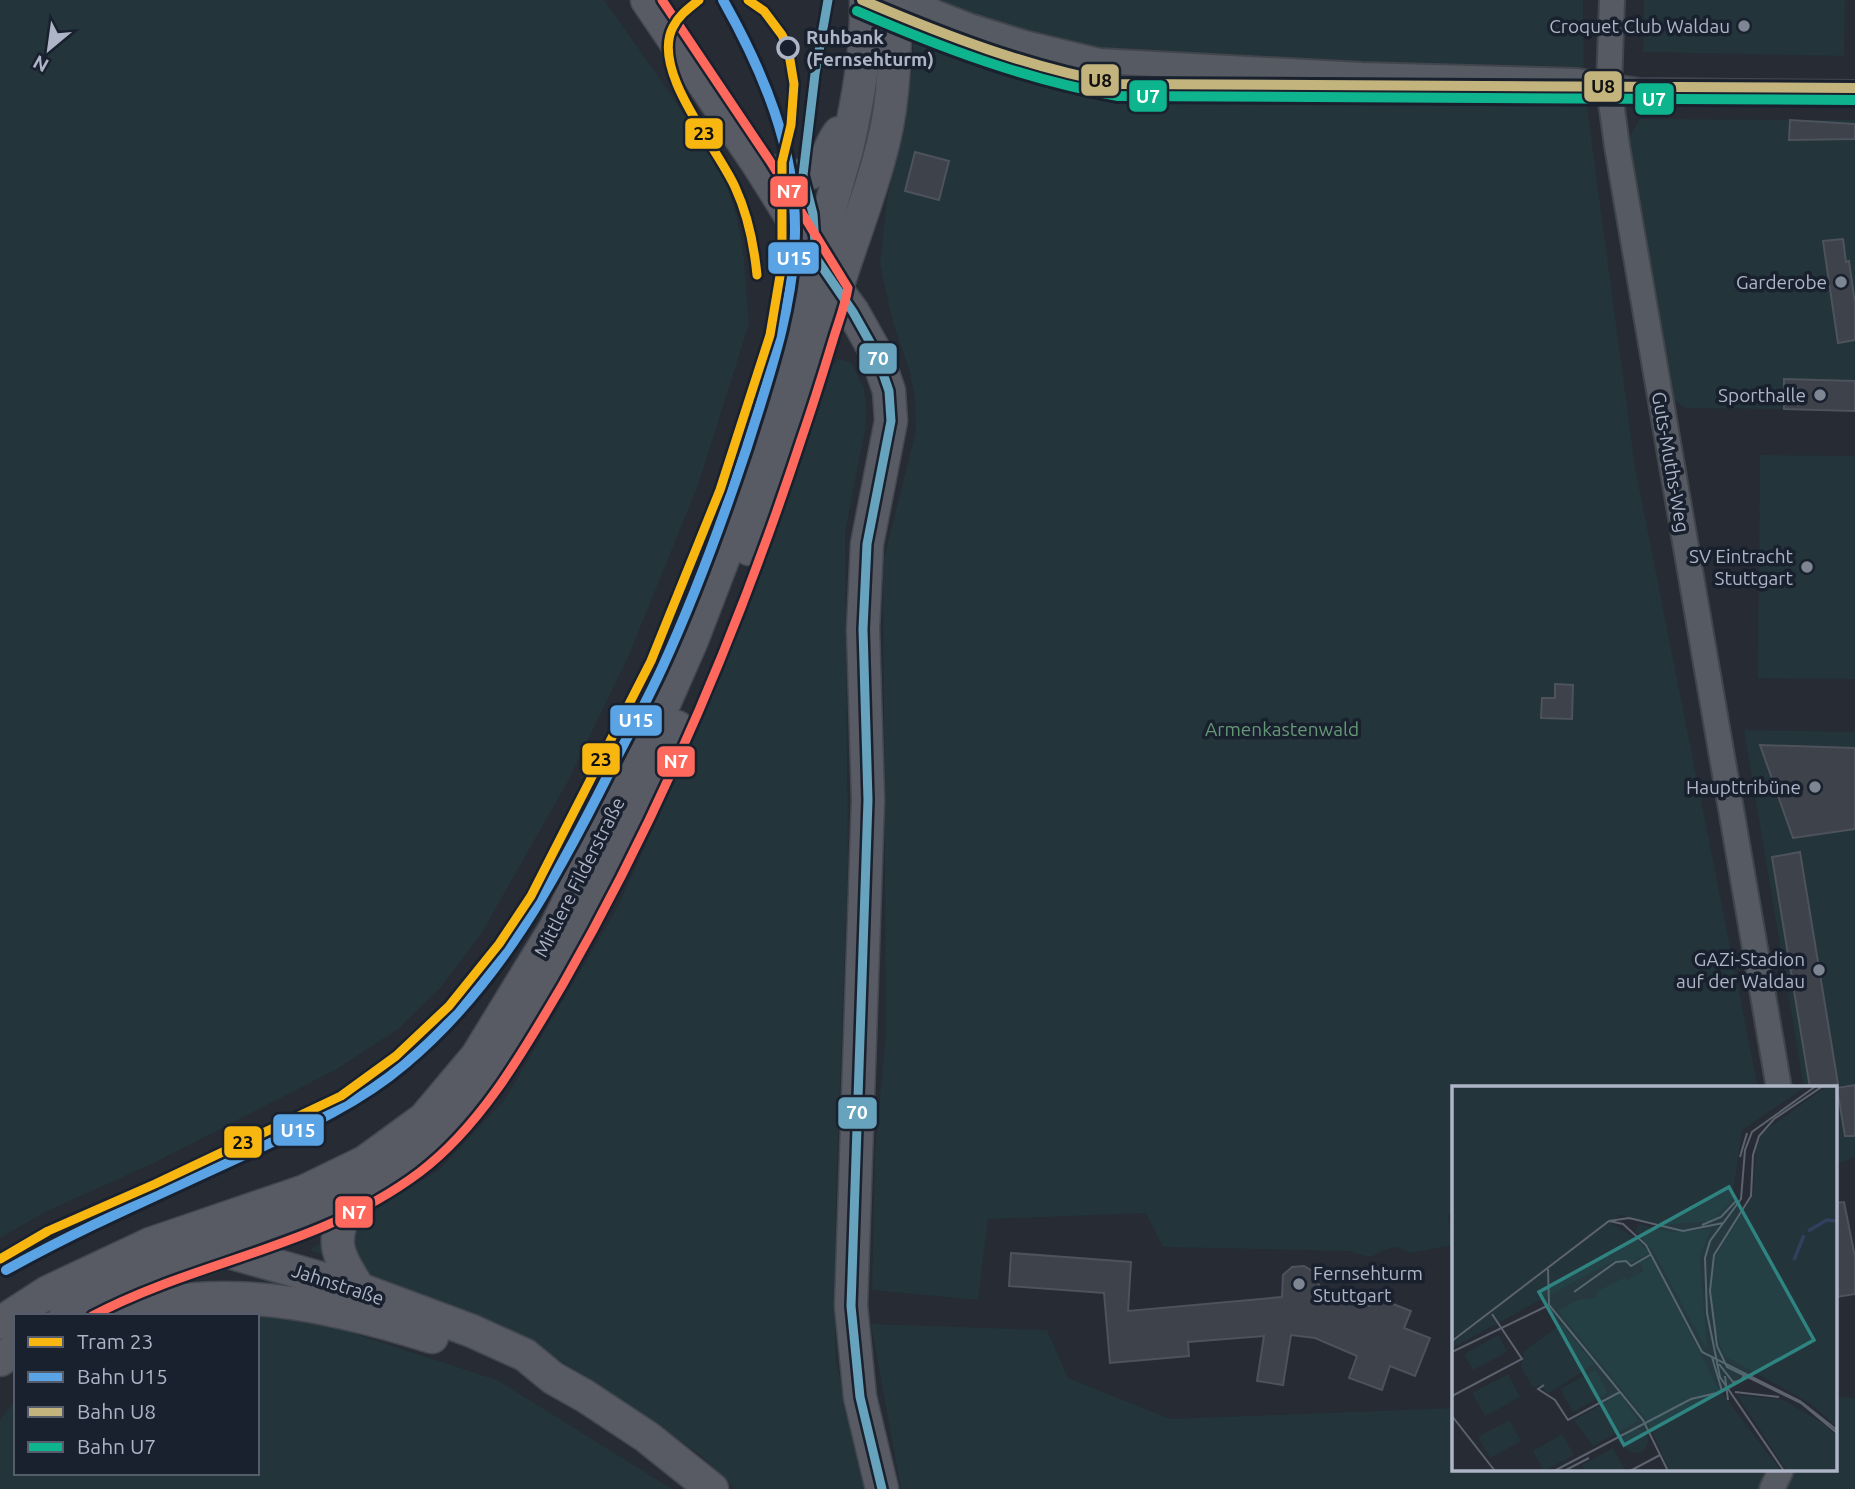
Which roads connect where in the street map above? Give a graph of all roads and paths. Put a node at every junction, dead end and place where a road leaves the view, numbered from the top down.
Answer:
1 (648, 0) edge
2 (866, 0) edge
3 (895, 0) edge
4 (914, 0) edge
5 (1612, 0) edge
6 (1609, 86) junction
7 (1855, 93) edge
8 (855, 113) junction
9 (760, 167) junction
10 (816, 258) junction
11 (836, 289) junction
12 (1779, 1086) edge
13 (349, 1202) junction
14 (150, 1244) junction
15 (226, 1251) junction
16 (359, 1289) junction
17 (69, 1314) edge
18 (116, 1314) edge
19 (0, 1323) edge
20 (553, 1378) junction
21 (1780, 1472) edge
22 (712, 1489) edge
23 (882, 1489) edge
24 (1772, 1489) edge

1 - 9 main road
2 - 8 main road, Mittlere Filderstraße
3 - 11 main road, Mittlere Filderstraße
4 - 6 street
5 - 6 street, Guts-Muths-Weg
6 - 7 street
6 - 12 street, Guts-Muths-Weg
8 - 9 main road
8 - 10 main road, Mittlere Filderstraße
9 - 10 main road
10 - 11 main road
10 - 14 main road, Mittlere Filderstraße
11 - 13 main road, Mittlere Filderstraße
11 - 23 main road
13 - 15 main road, Mittlere Filderstraße
13 - 16 main road
14 - 15 main road, Jahnstraße
14 - 19 main road
15 - 16 main road, Jahnstraße
15 - 17 main road, Mittlere Filderstraße
16 - 20 main road, Jahnstraße
18 - 20 main road, Jahnstraße
20 - 22 main road, Jahnstraße
21 - 24 street

